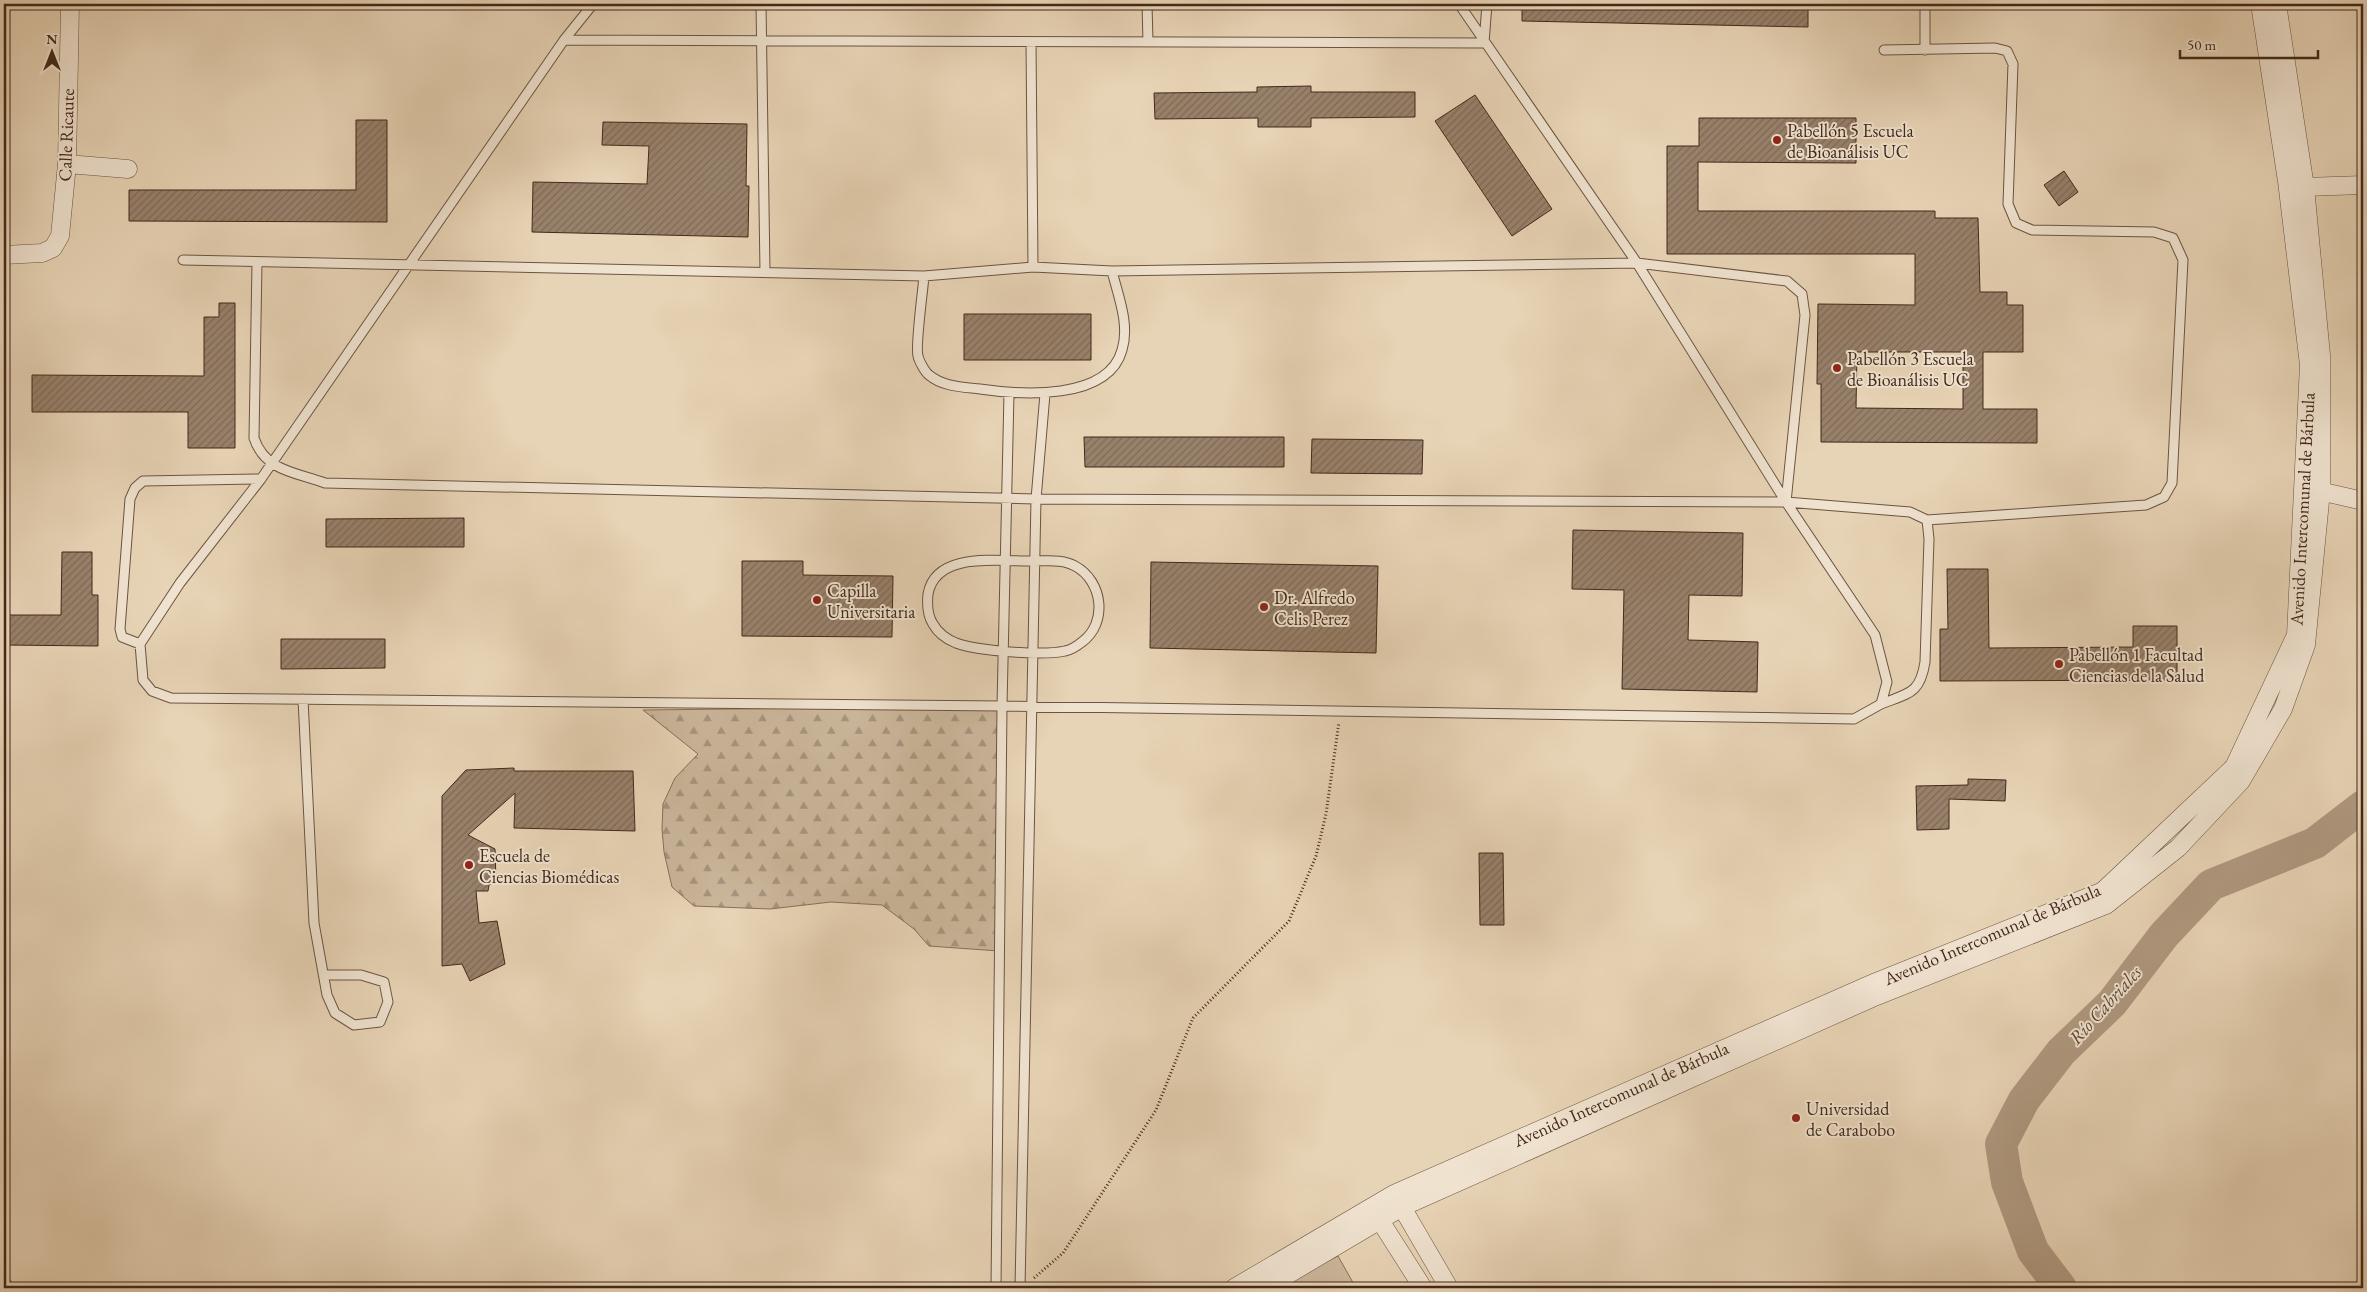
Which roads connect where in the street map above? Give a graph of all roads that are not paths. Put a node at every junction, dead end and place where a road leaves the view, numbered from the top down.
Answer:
1 (70, 4) edge
2 (593, 4) edge
3 (761, 4) edge
4 (1147, 4) edge
5 (1459, 4) edge
6 (1487, 4) edge
7 (1925, 4) edge
8 (2260, 4) edge
9 (2277, 4) edge
10 (564, 40) junction
11 (762, 40) junction
12 (1031, 42) junction
13 (1148, 42) junction
14 (1484, 43) junction
15 (1884, 50) dead end
16 (1924, 50) junction
17 (66, 164) junction
18 (128, 169) dead end
19 (2363, 185) edge
20 (2305, 186) junction
21 (4, 255) edge
22 (183, 260) dead end
23 (257, 263) junction
24 (1637, 263) junction
25 (408, 266) junction
26 (1033, 267) junction
27 (765, 272) junction
28 (1112, 272) junction
29 (924, 276) junction
30 (1009, 393) junction
31 (1045, 394) junction
32 (271, 464) junction
33 (261, 479) junction
34 (2303, 487) junction
35 (2321, 491) junction
36 (1007, 498) junction
37 (1036, 499) junction
38 (2363, 501) edge
39 (1786, 502) junction
40 (1927, 520) junction
41 (1034, 561) junction
42 (1005, 562) junction
43 (140, 644) junction
44 (1003, 651) junction
45 (1032, 652) junction
46 (303, 699) junction
47 (1882, 704) junction
48 (1002, 706) junction
49 (1030, 707) junction
50 (324, 974) junction
51 (1398, 1200) junction
52 (1375, 1213) junction
53 (996, 1288) edge
54 (1020, 1288) edge
55 (1234, 1288) edge
56 (1265, 1288) edge
57 (1423, 1288) edge
58 (1449, 1288) edge

1 - 17 street, Calle Ricaute
2 - 10 lane
3 - 11 lane
4 - 13 lane
5 - 14 lane
6 - 14 lane
7 - 16 lane
8 - 34 street, Avenido Intercomunal de Bárbula
9 - 20 street, Avenido Intercomunal de Bárbula
10 - 11 lane
10 - 25 lane
11 - 12 lane
11 - 27 lane
12 - 13 lane
12 - 26 lane
13 - 14 lane
14 - 24 lane
15 - 16 lane
16 - 40 lane
17 - 18 street
17 - 21 street, Calle Ricaute
19 - 20 street
20 - 35 street, Avenido Intercomunal de Bárbula
22 - 23 lane
23 - 25 lane
23 - 32 lane
24 - 28 lane
24 - 39 lane
24 - 39 lane
25 - 27 lane
25 - 32 lane
26 - 28 lane
26 - 29 lane
27 - 29 lane
28 - 31 lane
29 - 30 lane
30 - 31 lane
30 - 36 lane
31 - 37 lane
32 - 33 lane
32 - 36 lane
33 - 43 lane
33 - 43 lane
34 - 35 street
34 - 51 street, Avenido Intercomunal de Bárbula
35 - 38 street
35 - 51 street, Avenido Intercomunal de Bárbula
36 - 37 lane
36 - 42 lane
37 - 39 lane
37 - 41 lane
39 - 40 lane
39 - 47 lane
40 - 47 lane
41 - 42 lane
41 - 45 lane
41 - 45 lane
42 - 44 lane
42 - 44 lane
43 - 46 lane
44 - 45 lane
44 - 48 lane
45 - 49 lane
46 - 48 lane
46 - 50 lane
47 - 49 lane
48 - 49 lane
48 - 53 lane
49 - 54 lane
50 - 50 lane
51 - 52 street, Avenido Intercomunal de Bárbula
51 - 58 street
52 - 55 street, Avenido Intercomunal de Bárbula
52 - 56 street, Avenido Intercomunal de Bárbula
52 - 57 street

